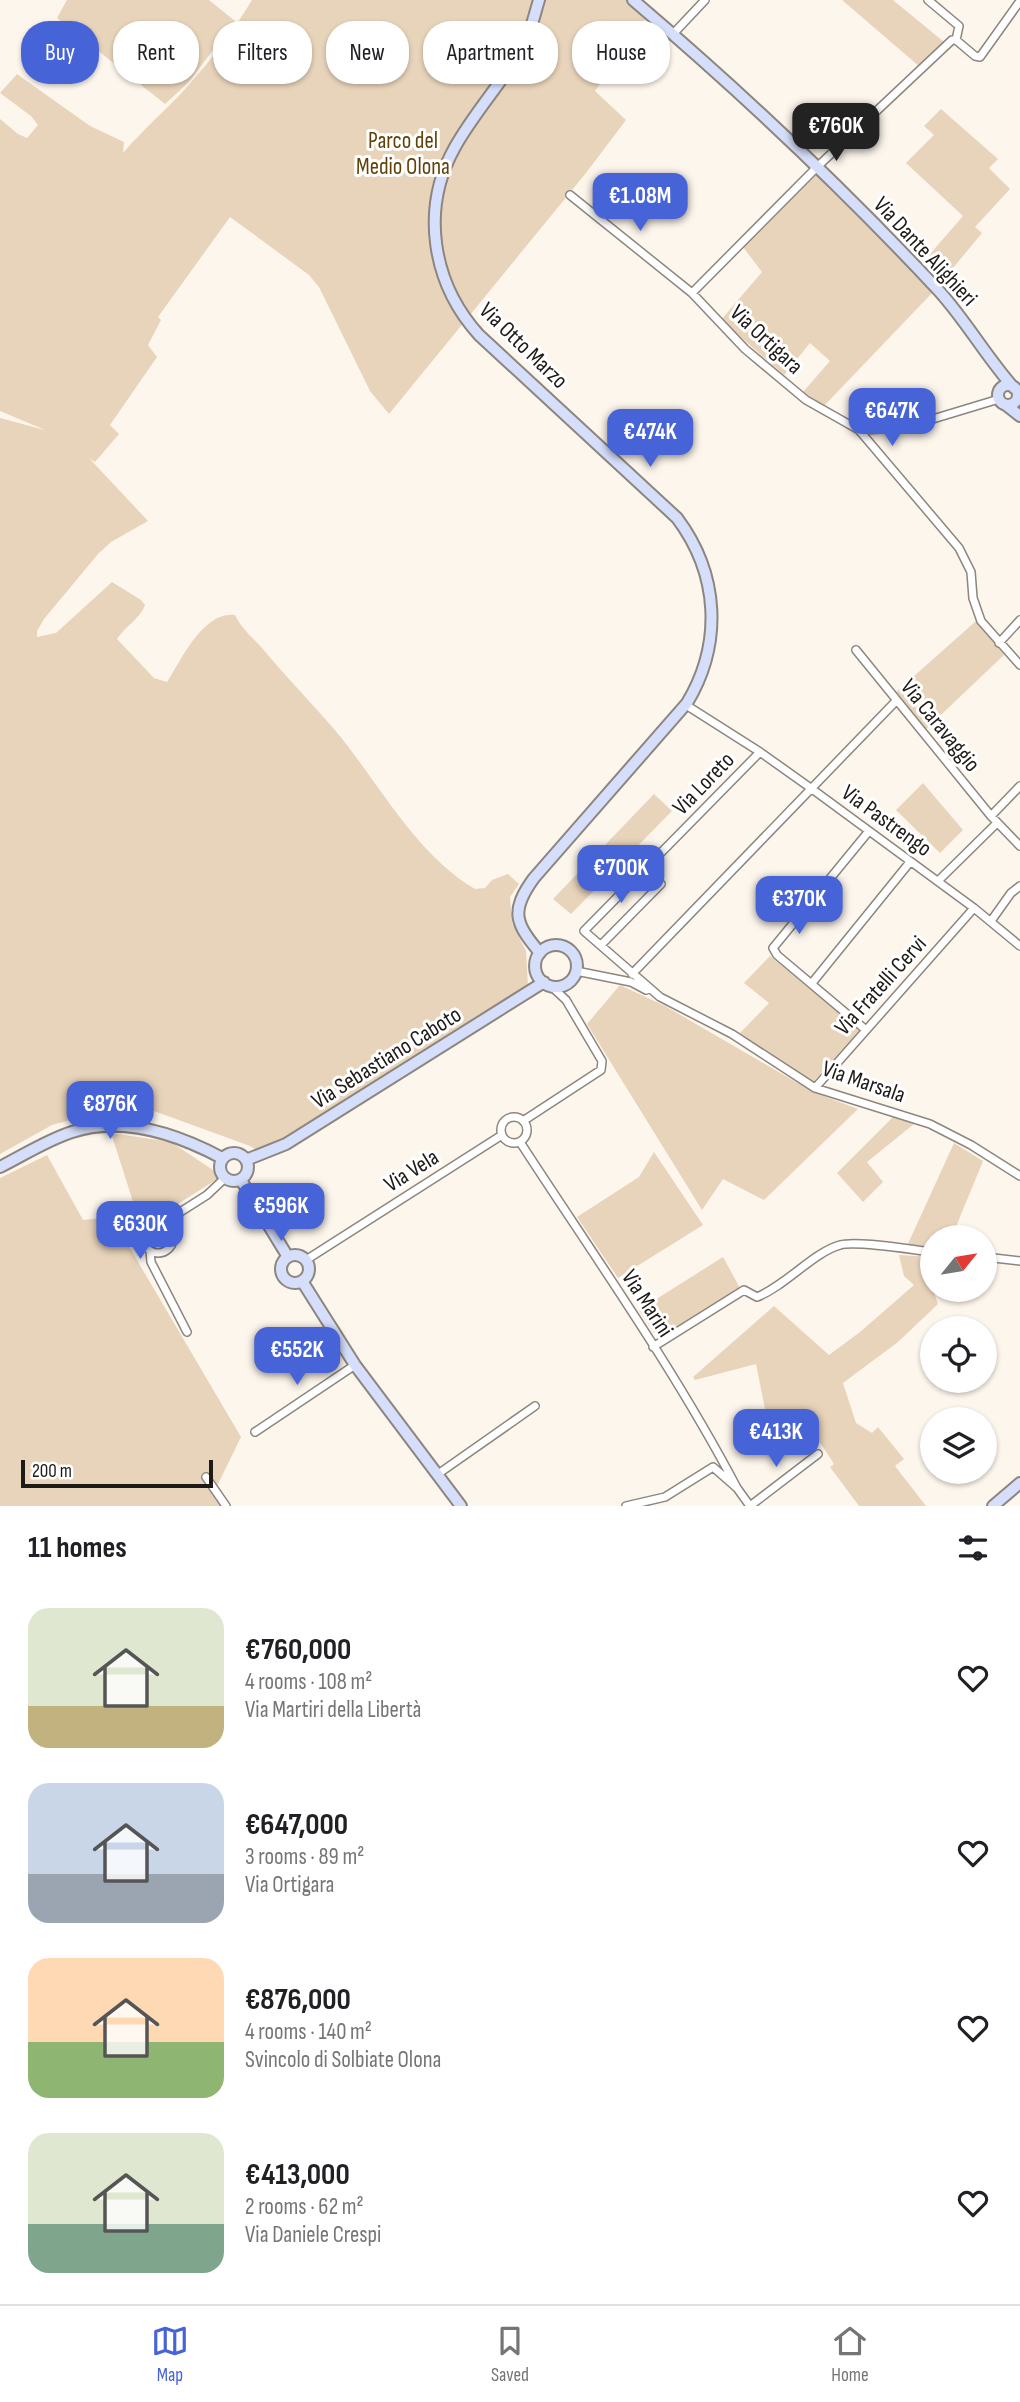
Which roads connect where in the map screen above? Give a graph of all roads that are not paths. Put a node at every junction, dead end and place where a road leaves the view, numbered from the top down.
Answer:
1 (539, 0) edge
2 (633, 0) edge
3 (705, 0) edge
4 (928, 0) edge
5 (1020, 1) edge
6 (673, 34) junction
7 (956, 40) junction
8 (817, 167) junction
9 (570, 195) dead end
10 (692, 293) junction
11 (994, 366) junction
12 (1017, 395) edge
13 (1002, 398) junction
14 (1020, 416) edge
15 (859, 430) junction
16 (1020, 620) edge
17 (999, 643) junction
18 (856, 650) dead end
19 (1020, 666) edge
20 (896, 701) junction
21 (686, 705) junction
22 (760, 752) junction
23 (1020, 786) edge
24 (812, 789) junction
25 (991, 816) junction
26 (997, 823) junction
27 (869, 831) junction
28 (1020, 846) edge
29 (910, 862) junction
30 (938, 881) junction
31 (661, 884) dead end
32 (1020, 886) edge
33 (974, 908) junction
34 (990, 921) junction
35 (584, 931) joint
36 (1019, 944) edge
37 (601, 945) junction
38 (540, 953) junction
39 (576, 971) junction
40 (632, 974) junction
41 (812, 983) junction
42 (548, 984) junction
43 (660, 997) junction
44 (866, 1030) junction
45 (815, 1088) junction
46 (523, 1121) junction
47 (502, 1135) junction
48 (520, 1142) junction
49 (222, 1158) junction
50 (246, 1160) junction
51 (0, 1167) edge
52 (1020, 1176) edge
53 (225, 1178) junction
54 (241, 1180) junction
55 (163, 1223) junction
56 (150, 1251) junction
57 (920, 1251) edge
58 (288, 1257) junction
59 (998, 1258) edge
60 (306, 1259) junction
61 (1020, 1261) edge
62 (302, 1281) junction
63 (187, 1332) dead end
64 (653, 1347) junction
65 (355, 1365) junction
66 (535, 1406) dead end
67 (255, 1432) dead end
68 (818, 1454) dead end
69 (438, 1474) junction
70 (206, 1477) dead end
71 (1020, 1483) edge
72 (737, 1488) junction
73 (226, 1506) edge
74 (461, 1506) edge
75 (626, 1506) edge
76 (750, 1506) edge
77 (993, 1506) edge

1 - 21 street, Via Otto Marzo
2 - 6 street, Via Dante Alighieri
3 - 6 street
4 - 7 street
5 - 7 street
6 - 8 street, Via Dante Alighieri
7 - 8 street
8 - 10 street
8 - 11 street, Via Dante Alighieri
9 - 10 street, Via Ortigara
10 - 15 street, Via Ortigara
11 - 12 street, Via Dante Alighieri
11 - 13 street, Via Dante Alighieri
12 - 13 street
12 - 13 street
13 - 14 street
13 - 15 street
15 - 17 street, Via Ortigara
16 - 17 street
17 - 19 street, Via Ortigara
18 - 20 street, Via Caravaggio
20 - 24 street
20 - 25 street, Via Caravaggio
21 - 22 street, Via Pastrengo
21 - 38 street, Via Otto Marzo
22 - 24 street, Via Pastrengo
22 - 35 street, Via Loreto
23 - 25 street
24 - 27 street, Via Pastrengo
24 - 40 street
25 - 26 street, Via Caravaggio
26 - 28 street, Via Caravaggio
26 - 30 street
27 - 29 street, Via Pastrengo
27 - 41 street
29 - 30 street, Via Pastrengo
29 - 41 street
30 - 33 street, Via Pastrengo
31 - 37 street
32 - 34 street
33 - 34 street, Via Pastrengo
33 - 44 street, Via Fratelli Cervi
34 - 36 street, Via Pastrengo
35 - 37 street, Via Marsala
37 - 40 street, Via Marsala
38 - 39 street
38 - 42 street
39 - 42 street
39 - 43 street, Via Marsala
40 - 43 street, Via Marsala
41 - 44 street
42 - 46 street, Via Vela
42 - 50 street, Via Sebastiano Caboto
43 - 45 street, Via Marsala
44 - 45 street, Via Fratelli Cervi
45 - 52 street, Via Marsala
46 - 47 street, Via Vela
46 - 48 street
47 - 48 street
47 - 60 street, Via Vela
48 - 64 street, Via Marini
49 - 50 street, Via Sebastiano Caboto
49 - 51 street
49 - 53 street
50 - 54 street
53 - 54 street
53 - 55 street
54 - 58 street
55 - 56 street
55 - 56 street
56 - 63 street
57 - 64 street
58 - 60 street
58 - 62 street
59 - 61 street
60 - 62 street
62 - 65 street
64 - 72 street, Via Marini
65 - 67 street
65 - 69 street
66 - 69 street
68 - 76 street
69 - 74 street
70 - 73 street
71 - 77 street
72 - 75 street
72 - 76 street

